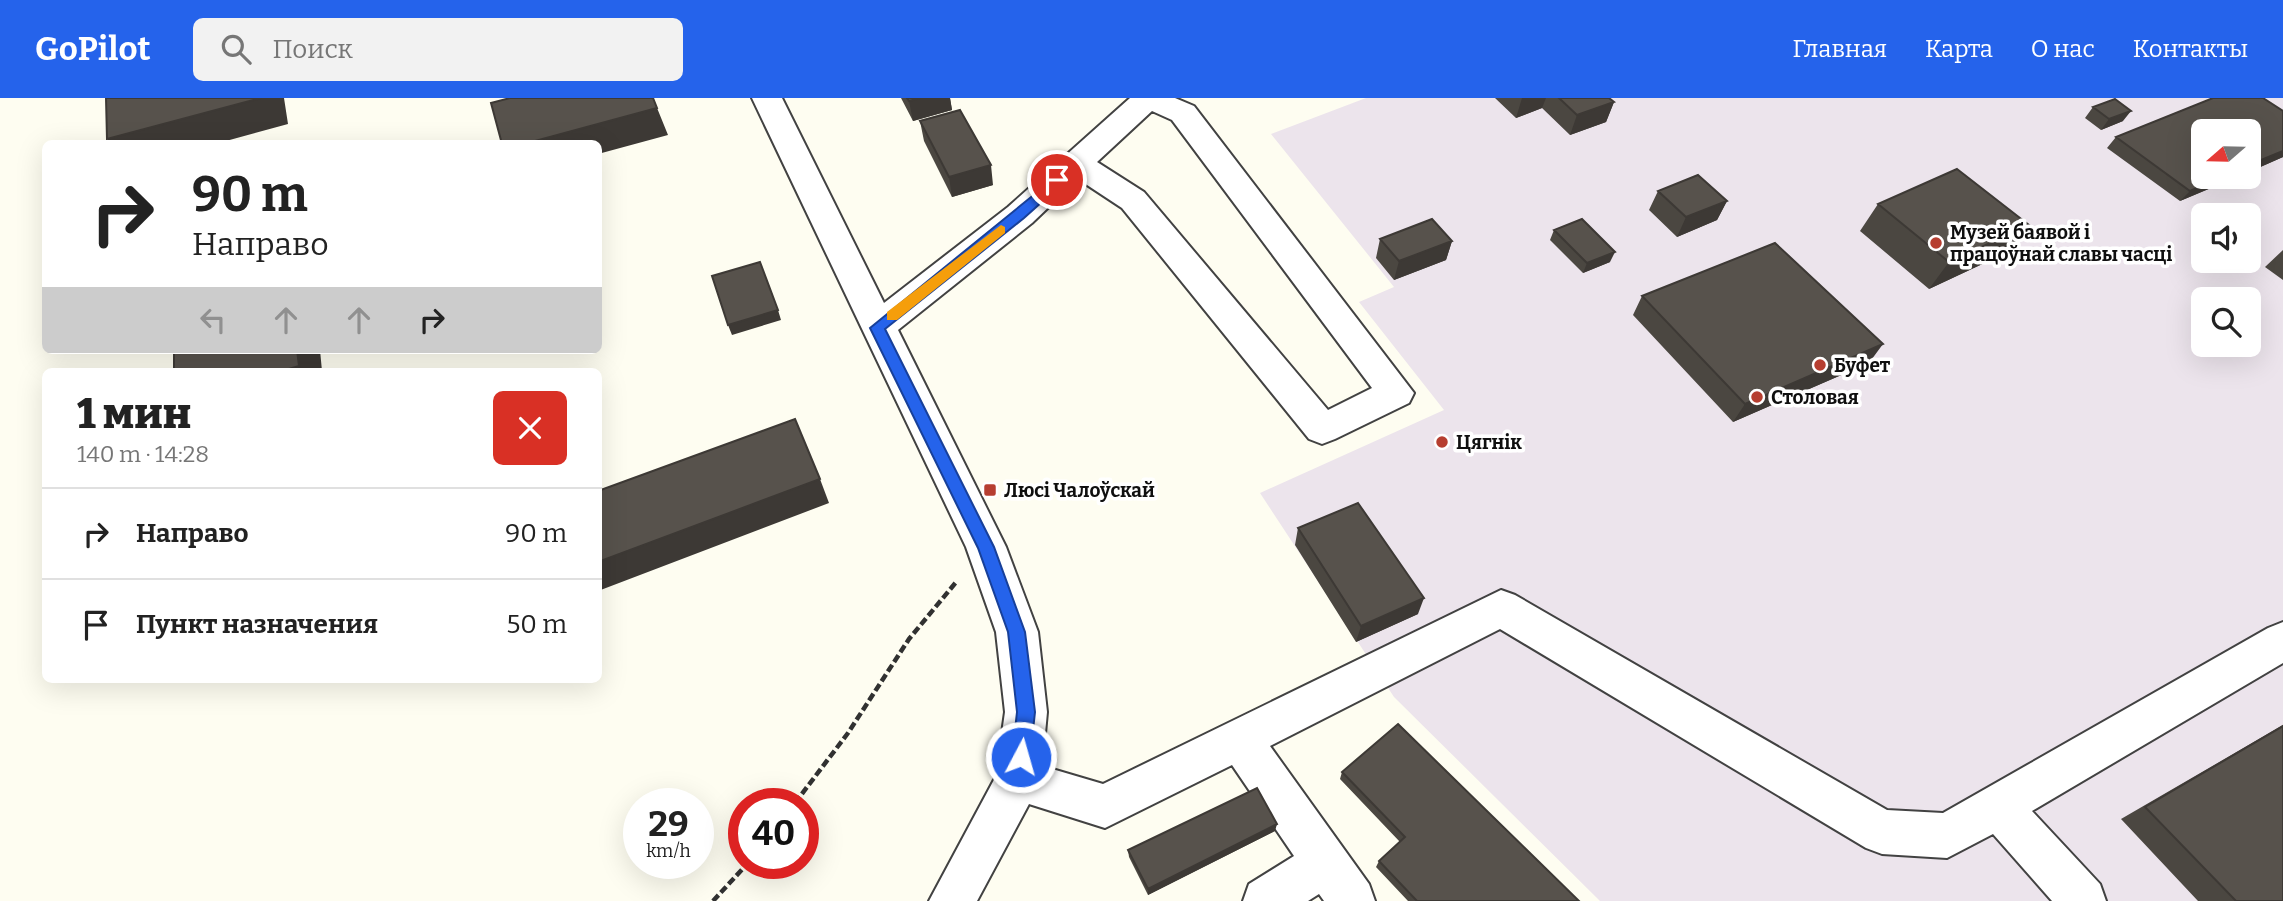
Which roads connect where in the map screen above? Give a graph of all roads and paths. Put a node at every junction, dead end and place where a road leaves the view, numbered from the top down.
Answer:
1 (767, 98) edge
2 (1148, 98) edge
3 (1076, 163) junction
4 (877, 328) junction
5 (986, 547) junction
6 (2283, 642) edge
7 (1239, 739) junction
8 (1018, 780) junction
9 (806, 788) edge
10 (1999, 807) junction
11 (1325, 863) junction
12 (733, 879) edge
13 (713, 901) edge
14 (952, 901) edge
15 (1266, 901) edge
16 (1352, 901) edge
17 (2083, 901) edge

1 - 4 street
2 - 3 street
2 - 3 street
3 - 4 street
4 - 5 street
5 - 8 street
5 - 9 path
6 - 10 street
7 - 8 street
7 - 10 street
7 - 11 street
8 - 14 street
10 - 17 street
11 - 15 street
11 - 16 street
12 - 13 path

